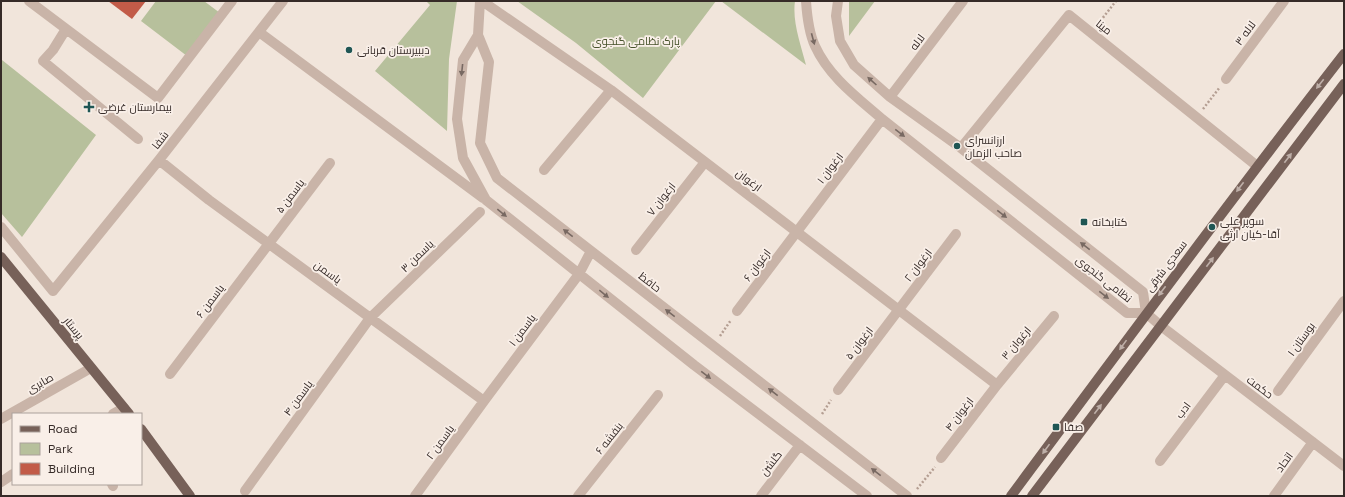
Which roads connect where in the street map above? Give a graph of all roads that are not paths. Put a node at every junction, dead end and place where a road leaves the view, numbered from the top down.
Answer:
1 (283, 1) edge
2 (481, 1) edge
3 (806, 1) edge
4 (838, 1) edge
5 (963, 1) edge
6 (1284, 1) edge
7 (228, 2) edge
8 (36, 3) edge
9 (66, 29) junction
10 (259, 32) junction
11 (478, 35) junction
12 (1344, 54) edge
13 (1226, 79) road end
14 (1344, 84) edge
15 (611, 90) junction
16 (890, 97) junction
17 (882, 119) junction
18 (138, 139) dead end
19 (961, 148) junction
20 (159, 160) junction
21 (705, 162) junction
22 (330, 163) dead end
23 (1257, 166) junction
24 (544, 170) dead end
25 (486, 200) junction
26 (480, 212) dead end
27 (1, 227) edge
28 (797, 232) junction
29 (956, 234) dead end
30 (269, 244) junction
31 (636, 250) dead end
32 (591, 252) junction
33 (1, 257) edge
34 (579, 274) junction
35 (1344, 301) edge
36 (899, 310) junction
37 (737, 311) road end
38 (1146, 313) junction
39 (1054, 316) dead end
40 (370, 318) junction
41 (1161, 326) junction
42 (91, 368) junction
43 (170, 374) dead end
44 (1225, 375) junction
45 (997, 385) junction
46 (838, 390) road end
47 (1278, 391) dead end
48 (658, 395) dead end
49 (484, 401) junction
50 (126, 411) edge
51 (1, 419) edge
52 (142, 430) edge
53 (1313, 442) junction
54 (800, 445) junction
55 (941, 458) road end
56 (1160, 460) dead end
57 (1344, 466) edge
58 (12, 475) edge
59 (1, 482) edge
60 (245, 491) dead end
61 (911, 493) edge
62 (190, 496) edge
63 (415, 496) edge
64 (578, 496) edge
65 (761, 496) edge
66 (867, 496) edge
67 (1011, 496) edge
68 (1032, 496) edge
69 (1274, 496) edge

1 - 10 street, شفا
2 - 11 street, حافظ
2 - 15 street, ارغوان
3 -> 17 street, نظامی گنجوی
16 -> 4 street, نظامی گنجوی
5 - 16 street, لاله
6 - 13 street, لاله ۳
7 - 9 street
8 - 9 street
9 - 18 street
10 - 20 street, شفا
10 - 25 street
11 -> 25 street, حافظ
32 -> 11 street, حافظ
12 -> 23 main road, سعدی شرقی
41 -> 14 main road
15 - 21 street, ارغوان
15 - 24 street
16 - 19 street, نظامی گنجوی
17 - 28 street, ارغوان ۱
17 -> 38 street, نظامی گنجوی
19 - 23 street, مینا
38 -> 19 street, نظامی گنجوی
20 - 27 street, شفا
20 - 30 street, یاسمن
21 - 28 street, ارغوان
21 - 31 street, ارغوان ۷
22 - 30 street, یاسمن ۵
23 -> 38 main road, سعدی شرقی
25 -> 34 street, حافظ
26 - 40 street, یاسمن ۳
28 - 36 street, ارغوان
28 - 37 street, ارغوان ۶
29 - 36 street, ارغوان ۲
30 - 40 street, یاسمن
30 - 43 street, یاسمن ۶
32 - 34 street, یاسمن ۱
61 -> 32 street, حافظ
33 - 42 main road, پرستار
34 - 49 street, یاسمن ۱
34 -> 54 street, حافظ
35 - 47 street, بوستان ۱
36 - 45 street, ارغوان
36 - 46 street, ارغوان ۵
38 - 41 street, حکمت
38 -> 67 main road, سعدی شرقی
39 - 45 street, ارغوان ۳
40 - 49 street, یاسمن
40 - 60 street, یاسمن ۴
41 - 44 street, حکمت
68 -> 41 main road
42 - 50 main road, پرستار
42 - 51 street, صابری
44 - 53 street, حکمت
44 - 56 street, ادب
45 - 55 street, ارغوان ۴
48 - 64 street, بنفشه ۶
49 - 63 street, یاسمن ۲
52 - 62 main road
53 - 57 street, حکمت
53 - 69 street, اتحاد
54 - 65 street, گلشن
54 - 66 street, حافظ
58 - 59 street

